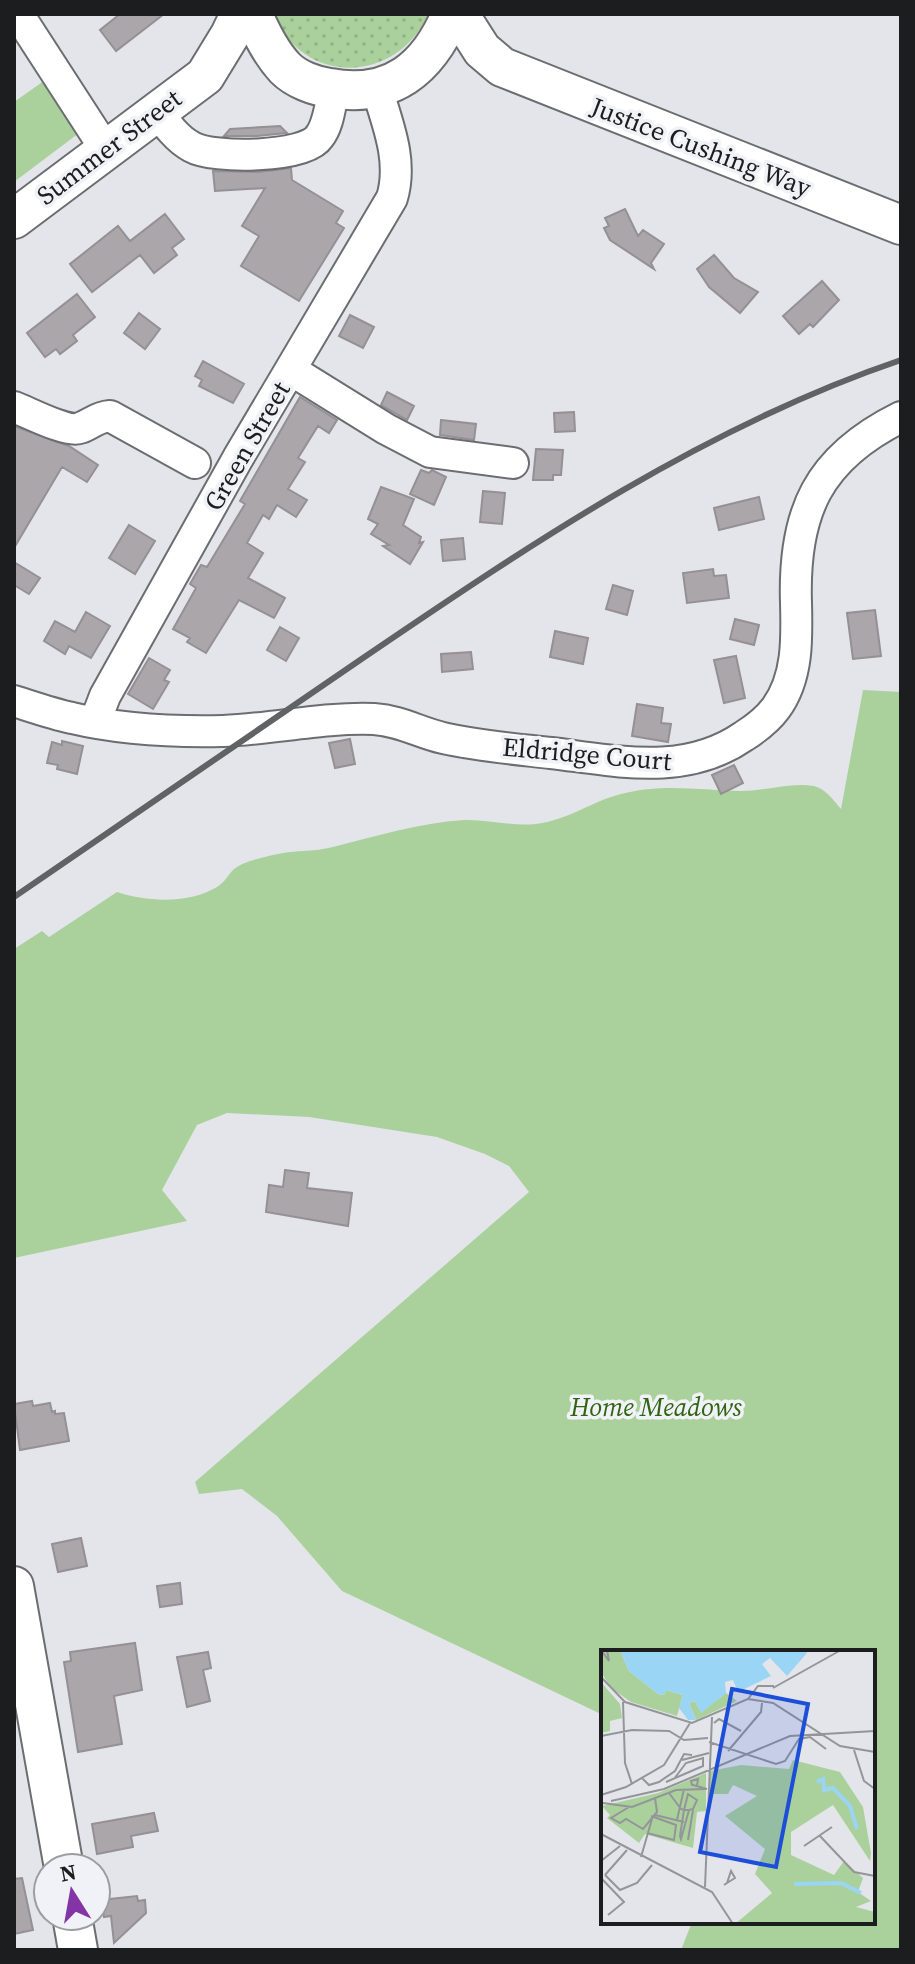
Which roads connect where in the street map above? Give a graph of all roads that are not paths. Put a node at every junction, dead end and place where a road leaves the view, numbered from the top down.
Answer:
1 (18, 14) edge
2 (240, 14) edge
3 (253, 14) edge
4 (451, 14) edge
5 (459, 14) edge
6 (502, 67) junction
7 (287, 70) junction
8 (411, 73) junction
9 (205, 76) junction
10 (334, 89) junction
11 (377, 89) junction
12 (157, 111) junction
13 (106, 150) junction
14 (14, 219) edge
15 (901, 225) edge
16 (291, 370) junction
17 (14, 407) edge
18 (901, 417) edge
19 (195, 463) dead end
20 (513, 463) dead end
21 (14, 701) edge
22 (95, 722) junction
23 (14, 1586) edge
24 (61, 1852) edge

1 - 13 street
2 - 9 main road, Summer Street
3 - 7 main road
4 - 8 main road
5 - 6 main road, Justice Cushing Way
6 - 8 main road, Justice Cushing Way
6 - 15 main road, Justice Cushing Way
7 - 9 main road, Summer Street
7 - 10 main road
8 - 11 main road
9 - 12 main road, Summer Street
10 - 11 main road
10 - 12 street
11 - 16 street, Green Street
12 - 13 main road, Summer Street
13 - 14 main road, Summer Street
16 - 20 street
16 - 22 street, Green Street
17 - 19 street
18 - 22 street, Eldridge Court
21 - 22 street
23 - 24 main road

